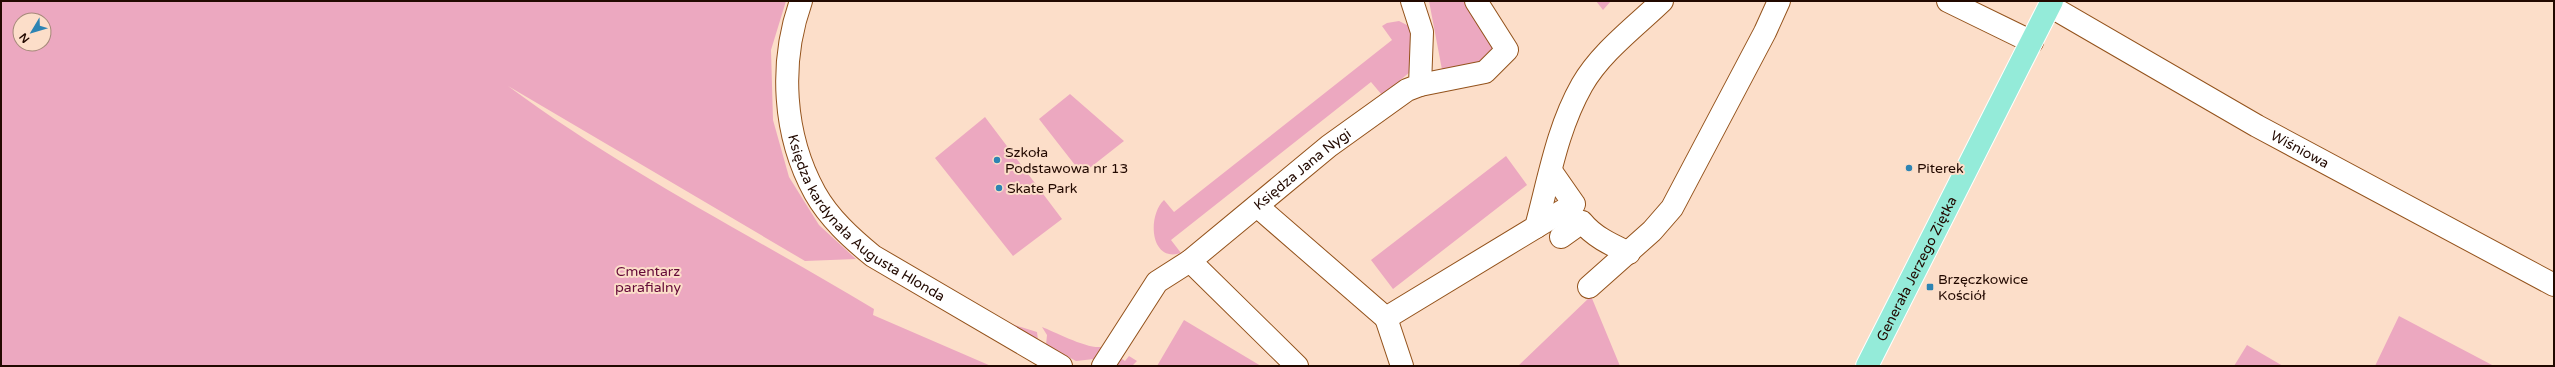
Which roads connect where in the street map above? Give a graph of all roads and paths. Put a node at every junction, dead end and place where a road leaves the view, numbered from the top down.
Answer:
1 (801, 1) edge
2 (1412, 1) edge
3 (1476, 1) edge
4 (1662, 1) edge
5 (1779, 1) edge
6 (1948, 1) edge
7 (2051, 3) edge
8 (2032, 42) junction
9 (1420, 85) junction
10 (1551, 171) junction
11 (1257, 206) junction
12 (1536, 227) junction
13 (1561, 237) dead end
14 (1630, 253) junction
15 (1190, 261) junction
16 (2554, 285) edge
17 (1589, 287) dead end
18 (1386, 318) junction
19 (1061, 366) edge
20 (1103, 366) edge
21 (1296, 366) edge
22 (1402, 366) edge
23 (1867, 366) edge

1 - 19 street, Księdza kardynała Augusta Hlonda
2 - 9 street
3 - 9 street, Księdza Jana Nygi
4 - 10 street
5 - 14 street
6 - 8 street
7 - 8 main road, Generała Jerzego Ziętka
7 - 16 street, Wiśniowa
8 - 23 main road, Generała Jerzego Ziętka
9 - 11 street, Księdza Jana Nygi
10 - 12 street
10 - 12 street
11 - 15 street, Księdza Jana Nygi
11 - 18 street
12 - 18 street
13 - 14 street
14 - 17 street
15 - 20 street, Księdza Jana Nygi
15 - 21 street
18 - 22 street

